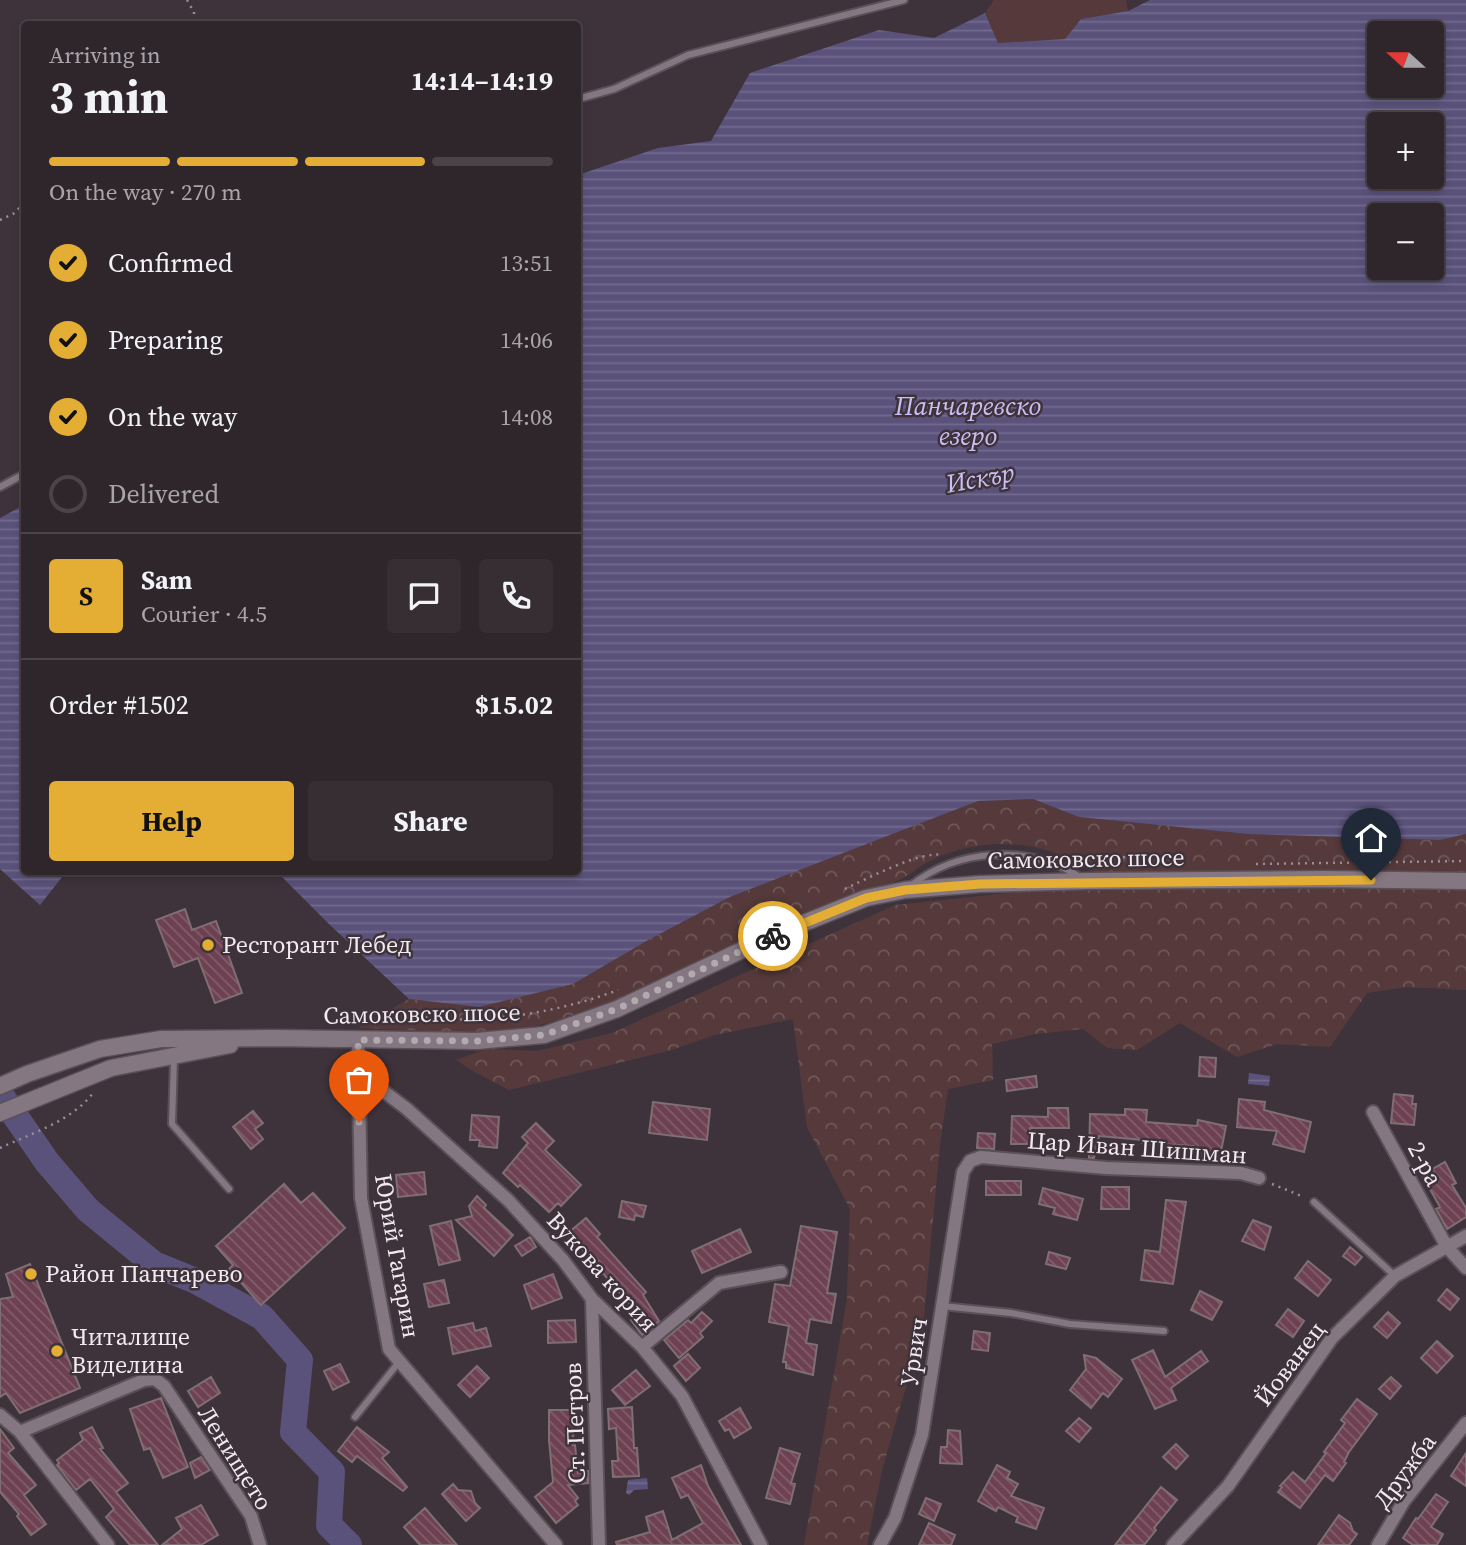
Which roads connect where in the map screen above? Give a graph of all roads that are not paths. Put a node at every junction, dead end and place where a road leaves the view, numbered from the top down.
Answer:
1 (904, 0) edge
2 (581, 98) edge
3 (21, 476) edge
4 (0, 487) edge
5 (1088, 881) junction
6 (1466, 881) edge
7 (905, 890) junction
8 (274, 1038) junction
9 (358, 1040) junction
10 (174, 1057) junction
11 (357, 1071) junction
12 (0, 1086) edge
13 (1373, 1112) dead end
14 (0, 1114) edge
15 (970, 1161) joint
16 (1259, 1178) road end
17 (229, 1189) dead end
18 (1314, 1202) road end
19 (1466, 1236) edge
20 (1447, 1247) junction
21 (1466, 1268) edge
22 (781, 1272) dead end
23 (1395, 1276) junction
24 (592, 1299) junction
25 (942, 1306) junction
26 (1164, 1331) dead end
27 (642, 1347) junction
28 (399, 1362) junction
29 (0, 1415) edge
30 (355, 1418) dead end
31 (1466, 1423) edge
32 (20, 1433) junction
33 (108, 1545) edge
34 (260, 1545) edge
35 (556, 1545) edge
36 (600, 1545) edge
37 (761, 1545) edge
38 (880, 1545) edge
39 (1173, 1545) edge
40 (1378, 1545) edge

1 - 2 lane
3 - 4 lane
5 - 6 main road, Самоковско шосе
5 - 7 main road, Самоковско шосе
5 - 7 lane
7 - 9 main road, Самоковско шосе
8 - 9 main road, Самоковско шосе
8 - 10 main road, Самоковско шосе
8 - 12 main road, Самоковско шосе
9 - 11 street, Юрий Гагарин
10 - 14 main road, Самоковско шосе
10 - 17 lane
11 - 24 street, Вукова кория
11 - 28 street, Юрий Гагарин
13 - 20 street, 2-ра
15 - 16 street, Цар Иван Шишман
15 - 25 street, Урвич
18 - 23 lane
19 - 20 street, Йованец
20 - 21 street, 2-ра
20 - 23 street, Йованец
22 - 27 street
23 - 39 street, Йованец
24 - 27 street, Вукова кория
24 - 36 street, Ст. Петров
25 - 26 lane
25 - 38 street, Урвич
27 - 37 street, Вукова кория
28 - 30 lane
28 - 35 street, Юрий Гагарин
29 - 32 street
31 - 40 street, Дружба
32 - 33 street
32 - 34 street, Ленището

